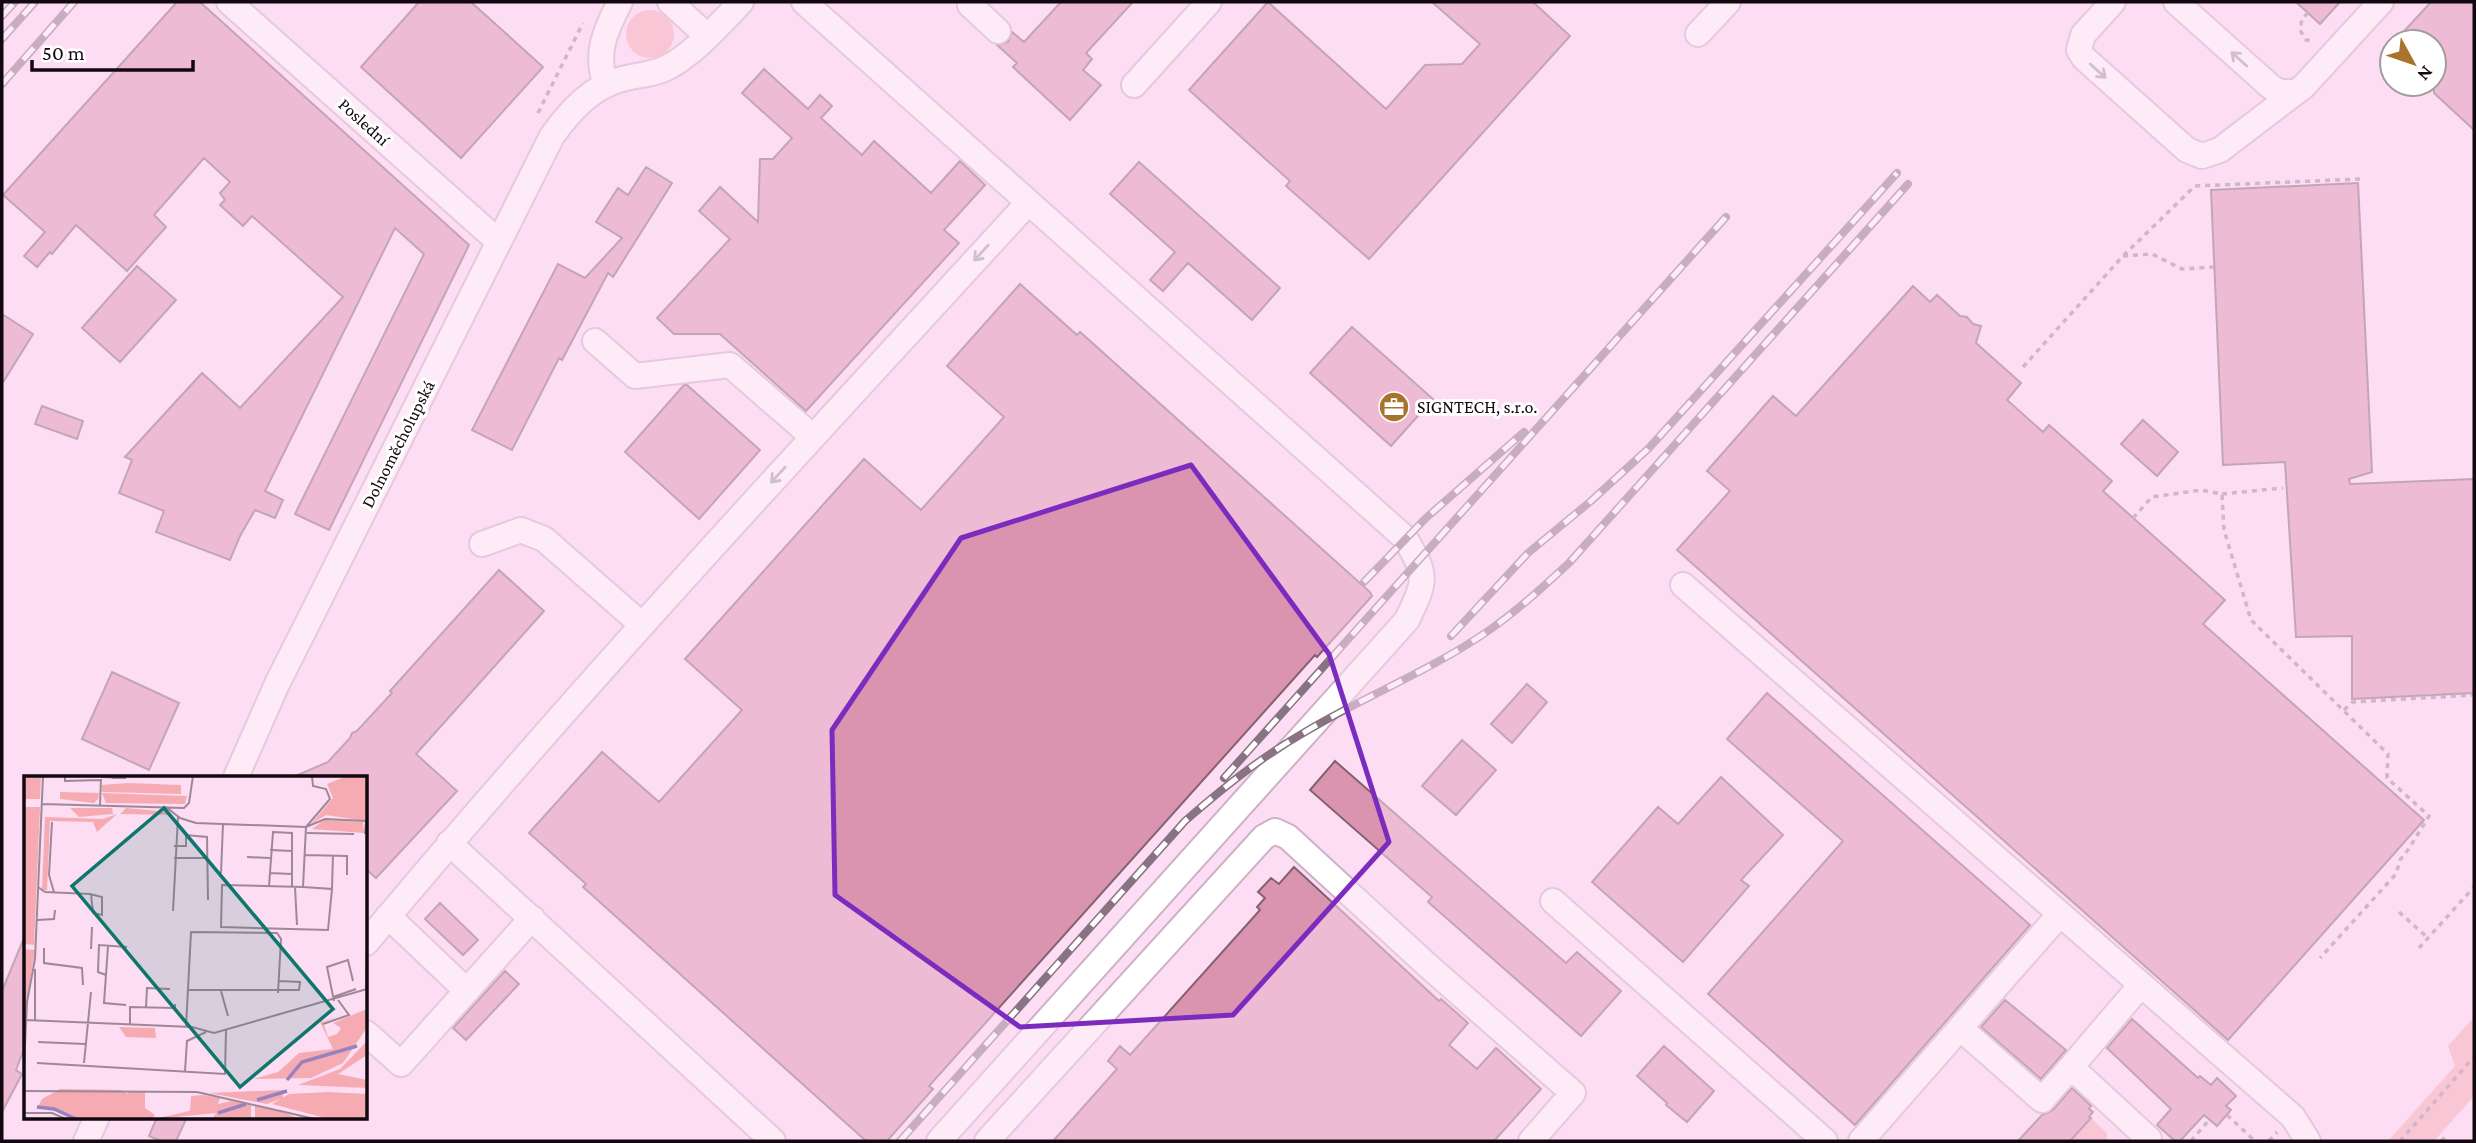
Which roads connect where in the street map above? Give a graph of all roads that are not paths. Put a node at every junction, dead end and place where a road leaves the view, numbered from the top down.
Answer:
1 (229, 2) edge
2 (620, 2) edge
3 (670, 2) edge
4 (741, 2) edge
5 (804, 2) edge
6 (973, 2) edge
7 (1209, 2) edge
8 (1728, 2) edge
9 (2113, 2) edge
10 (2176, 2) edge
11 (2381, 2) edge
12 (998, 31) dead end
13 (1698, 34) dead end
14 (707, 36) junction
15 (606, 84) junction
16 (1133, 85) dead end
17 (2295, 92) junction
18 (1028, 203) junction
19 (499, 242) junction
20 (595, 341) dead end
21 (813, 437) junction
22 (482, 544) dead end
23 (1682, 585) dead end
24 (641, 624) junction
25 (236, 776) edge
26 (449, 843) junction
27 (1553, 901) dead end
28 (2060, 914) junction
29 (388, 916) junction
30 (532, 918) junction
31 (368, 937) edge
32 (2141, 985) junction
33 (467, 990) junction
34 (1960, 1028) junction
35 (368, 1035) edge
36 (2071, 1068) junction
37 (97, 1118) edge
38 (86, 1141) edge
39 (773, 1141) edge
40 (939, 1141) edge
41 (987, 1141) edge
42 (1531, 1141) edge
43 (1825, 1141) edge
44 (1861, 1141) edge
45 (2147, 1141) edge
46 (2308, 1141) edge

1 - 19 street, Poslední
2 - 15 street
3 - 14 street
4 - 14 street
5 - 18 street
6 - 12 street
7 - 16 street
8 - 13 street
9 -> 17 street
17 -> 10 street
11 - 17 street
14 - 15 street
15 - 19 street, Dolnoměcholupská
18 -> 21 street
18 - 40 street
19 - 25 street, Dolnoměcholupská
20 - 21 street
21 -> 24 street
22 - 24 street
23 - 28 street
24 - 26 street
26 - 29 street
26 - 30 street
27 - 43 street
28 - 32 street
28 - 34 street
29 - 31 street
29 - 33 street
30 - 33 street
30 - 39 street
32 - 36 street
32 - 46 street
33 - 35 street
34 - 36 street
34 - 44 street
36 - 45 street
37 - 38 street
41 - 42 street

